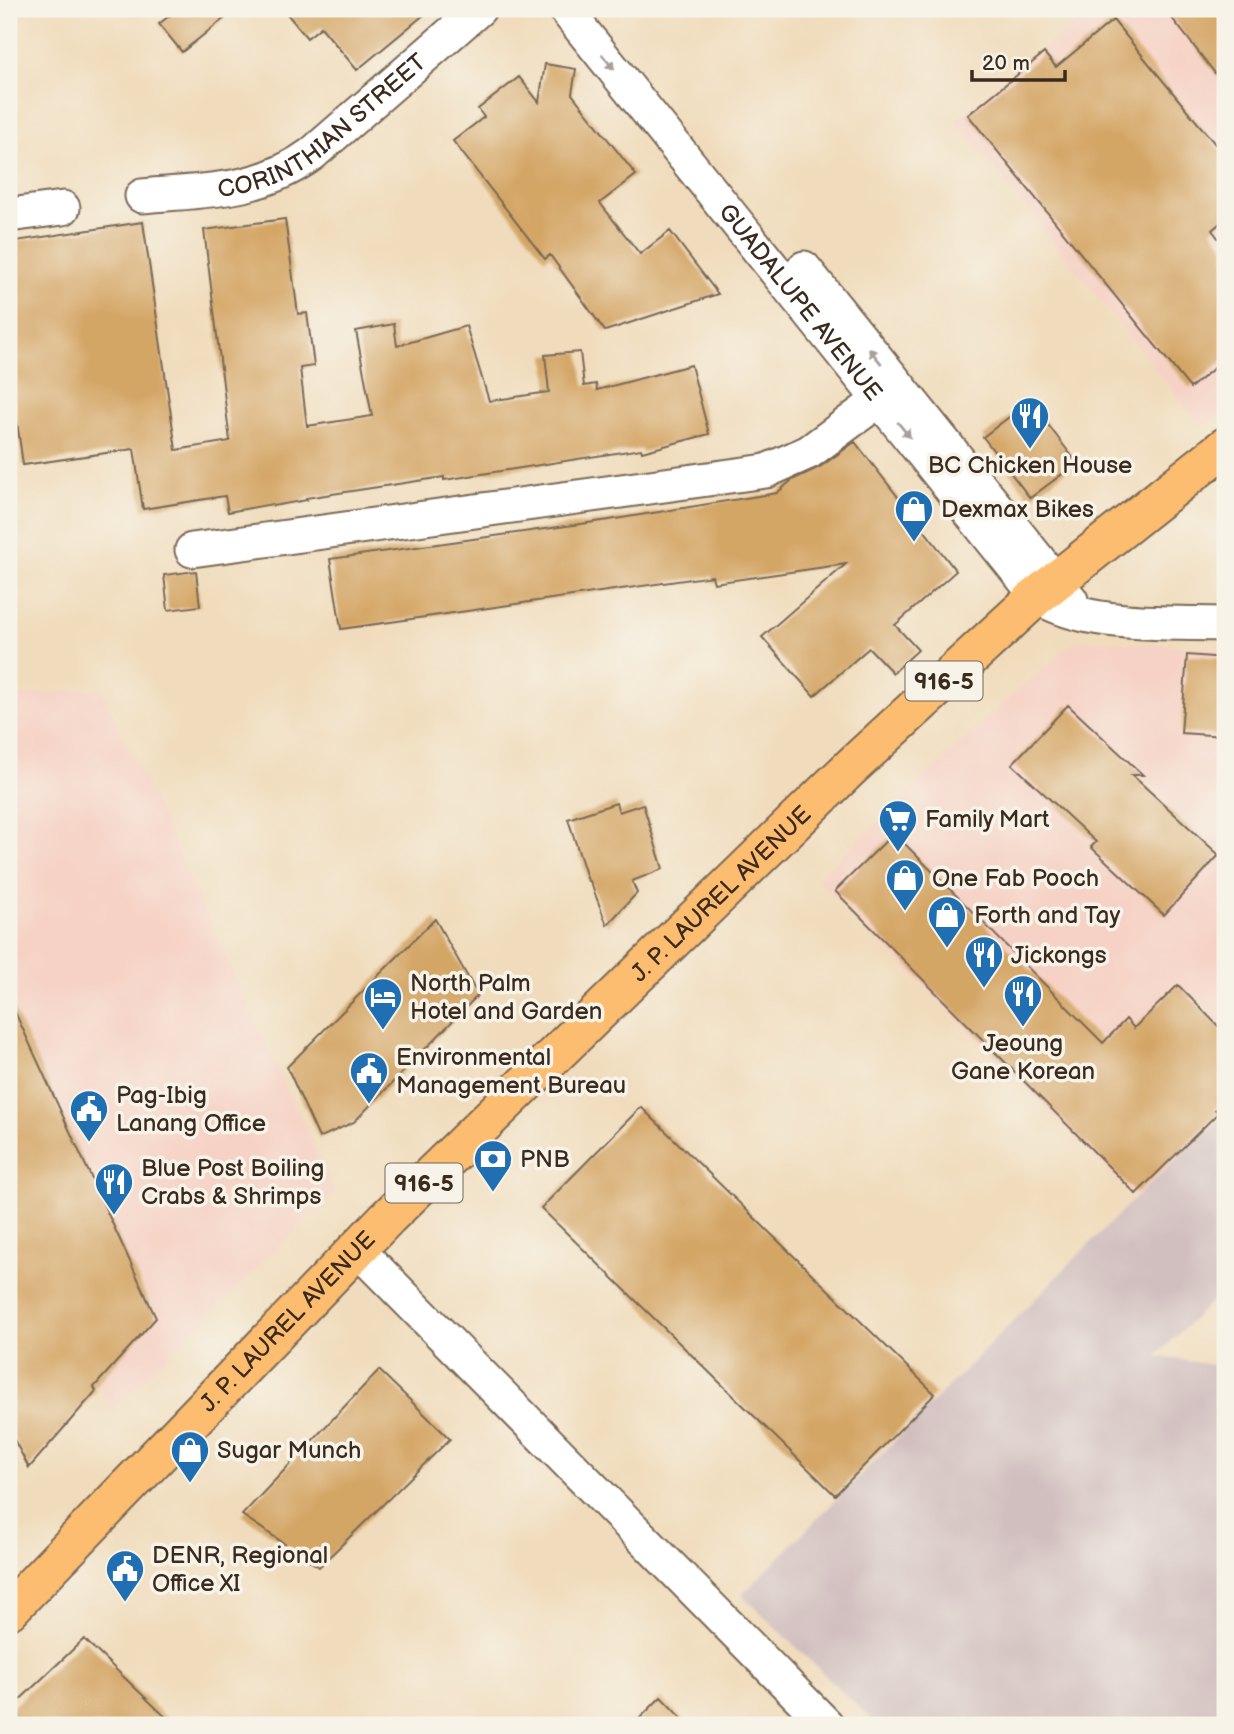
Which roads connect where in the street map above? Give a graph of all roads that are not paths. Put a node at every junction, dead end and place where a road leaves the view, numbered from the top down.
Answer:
1 (479, 9) edge
2 (565, 9) edge
3 (595, 9) edge
4 (142, 196) dead end
5 (64, 208) dead end
6 (9, 215) edge
7 (889, 393) junction
8 (1225, 447) edge
9 (192, 550) dead end
10 (1046, 589) junction
11 (1225, 624) edge
12 (357, 1249) junction
13 (9, 1610) edge
14 (827, 1725) edge

1 - 4 street, CORINTHIAN STREET
2 -> 7 street, GUADALUPE AVENUE
7 -> 3 street, GUADALUPE AVENUE
5 - 6 street
7 - 9 street
7 - 10 street, GUADALUPE AVENUE
8 - 10 main road, J. P. LAUREL AVENUE / 916-5
10 - 11 street
10 - 12 main road, J. P. LAUREL AVENUE / 916-5
12 - 13 main road, J. P. LAUREL AVENUE / 916-5
12 - 14 street

